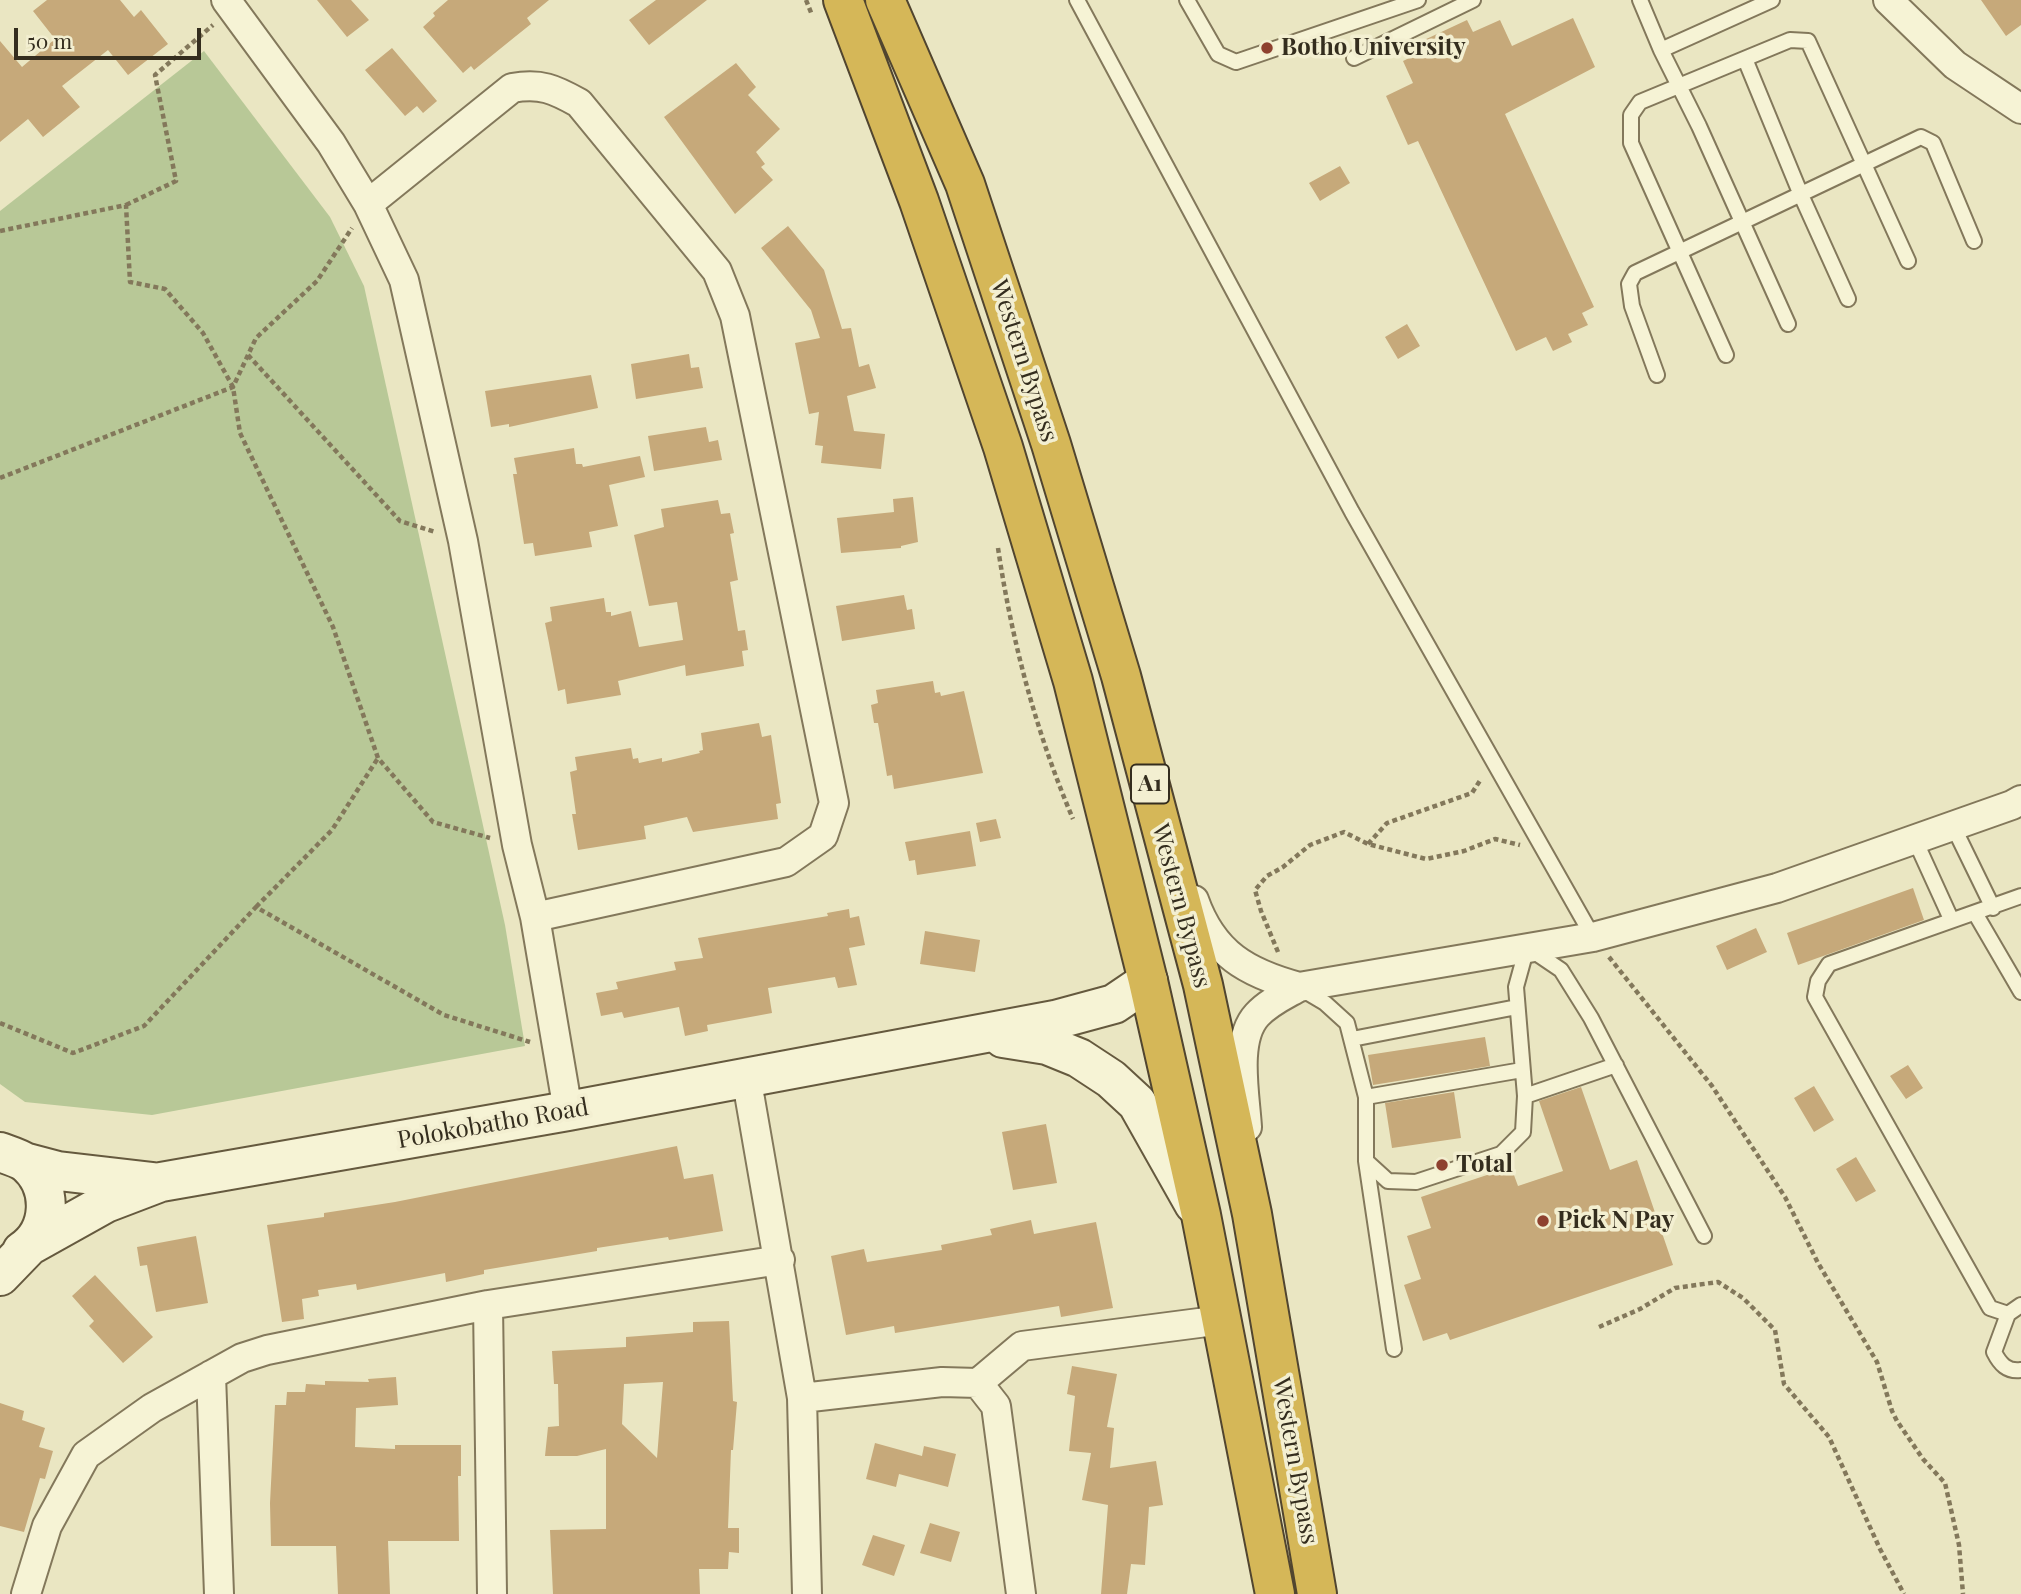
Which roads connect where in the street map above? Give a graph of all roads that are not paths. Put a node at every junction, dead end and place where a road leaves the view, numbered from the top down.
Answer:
1 (886, 0) edge
2 (1077, 0) edge
3 (1187, 0) edge
4 (1418, 0) edge
5 (1473, 0) edge
6 (1640, 0) edge
7 (1772, 0) edge
8 (1888, 0) edge
9 (230, 4) edge
10 (1395, 4) edge
11 (829, 12) edge
12 (1661, 50) junction
13 (1354, 58) dead end
14 (1745, 58) junction
15 (1679, 86) junction
16 (2021, 109) edge
17 (1864, 165) junction
18 (1801, 195) junction
19 (368, 204) junction
20 (1743, 223) junction
21 (1975, 241) dead end
22 (1679, 250) junction
23 (1908, 261) dead end
24 (1848, 299) dead end
25 (1788, 324) dead end
26 (1726, 355) dead end
27 (1657, 375) dead end
28 (1138, 739) junction
29 (2021, 800) edge
30 (1954, 826) junction
31 (1915, 840) junction
32 (2021, 896) edge
33 (1993, 908) junction
34 (1975, 913) junction
35 (535, 917) junction
36 (1951, 919) junction
37 (1593, 937) junction
38 (1527, 947) junction
39 (1148, 981) junction
40 (1299, 987) junction
41 (2021, 992) edge
42 (1517, 1007) junction
43 (968, 1035) junction
44 (1352, 1039) junction
45 (1616, 1065) junction
46 (1522, 1070) junction
47 (746, 1076) junction
48 (1525, 1096) junction
49 (1366, 1097) junction
50 (568, 1111) junction
51 (6, 1154) edge
52 (1366, 1161) junction
53 (161, 1182) junction
54 (1252, 1214) junction
55 (1201, 1215) junction
56 (1704, 1236) dead end
57 (15, 1253) edge
58 (780, 1259) junction
59 (0, 1276) edge
60 (488, 1305) junction
61 (2021, 1305) edge
62 (2008, 1314) junction
63 (1222, 1320) junction
64 (1394, 1349) dead end
65 (2021, 1370) edge
66 (211, 1375) junction
67 (978, 1383) junction
68 (802, 1398) junction
69 (26, 1594) edge
70 (219, 1594) edge
71 (492, 1594) edge
72 (807, 1594) edge
73 (1021, 1594) edge
74 (1275, 1594) edge
75 (1317, 1594) edge

1 - 28 highway, Western Bypass / A1
2 - 37 lane
3 - 10 lane
4 - 10 lane
5 - 13 lane
6 - 12 lane
7 - 12 lane
8 - 16 street
9 - 19 street
11 - 39 highway, Western Bypass / A1
12 - 15 lane
14 - 15 lane
14 - 17 lane
14 - 18 lane
15 - 20 lane
15 - 22 lane
17 - 18 lane
17 - 21 lane
17 - 23 lane
18 - 20 lane
18 - 24 lane
19 - 35 street
19 - 35 street
20 - 22 lane
20 - 25 lane
22 - 26 lane
22 - 27 lane
28 - 40 street
28 - 54 highway, Western Bypass / A1
29 - 30 street
30 - 31 street
30 - 33 lane
31 - 36 lane
31 - 37 street
32 - 33 lane
33 - 34 lane
34 - 36 lane
34 - 41 lane
35 - 50 street
36 - 62 lane
37 - 38 street
38 - 40 street
38 - 42 lane
38 - 45 lane
39 - 43 street
39 - 55 highway, Western Bypass / A1
40 - 44 lane
40 - 54 street
42 - 44 lane
42 - 46 lane
43 - 47 street, Polokobatho Road
43 - 55 street
44 - 49 lane
45 - 48 lane
45 - 56 lane
46 - 48 lane
46 - 49 lane
47 - 50 street, Polokobatho Road
47 - 58 street
48 - 52 lane
49 - 52 lane
50 - 53 street, Polokobatho Road
51 - 53 street
51 - 57 street
52 - 64 lane
53 - 57 street, Polokobatho Road
54 - 75 highway, Western Bypass / A1
55 - 63 highway, Western Bypass / A1
57 - 59 street
58 - 60 street
58 - 68 street
60 - 66 street
60 - 71 street
61 - 62 lane
62 - 65 lane
63 - 67 street
63 - 74 highway, Western Bypass / A1
66 - 69 street
66 - 70 street
67 - 68 street
67 - 73 street
68 - 72 street

